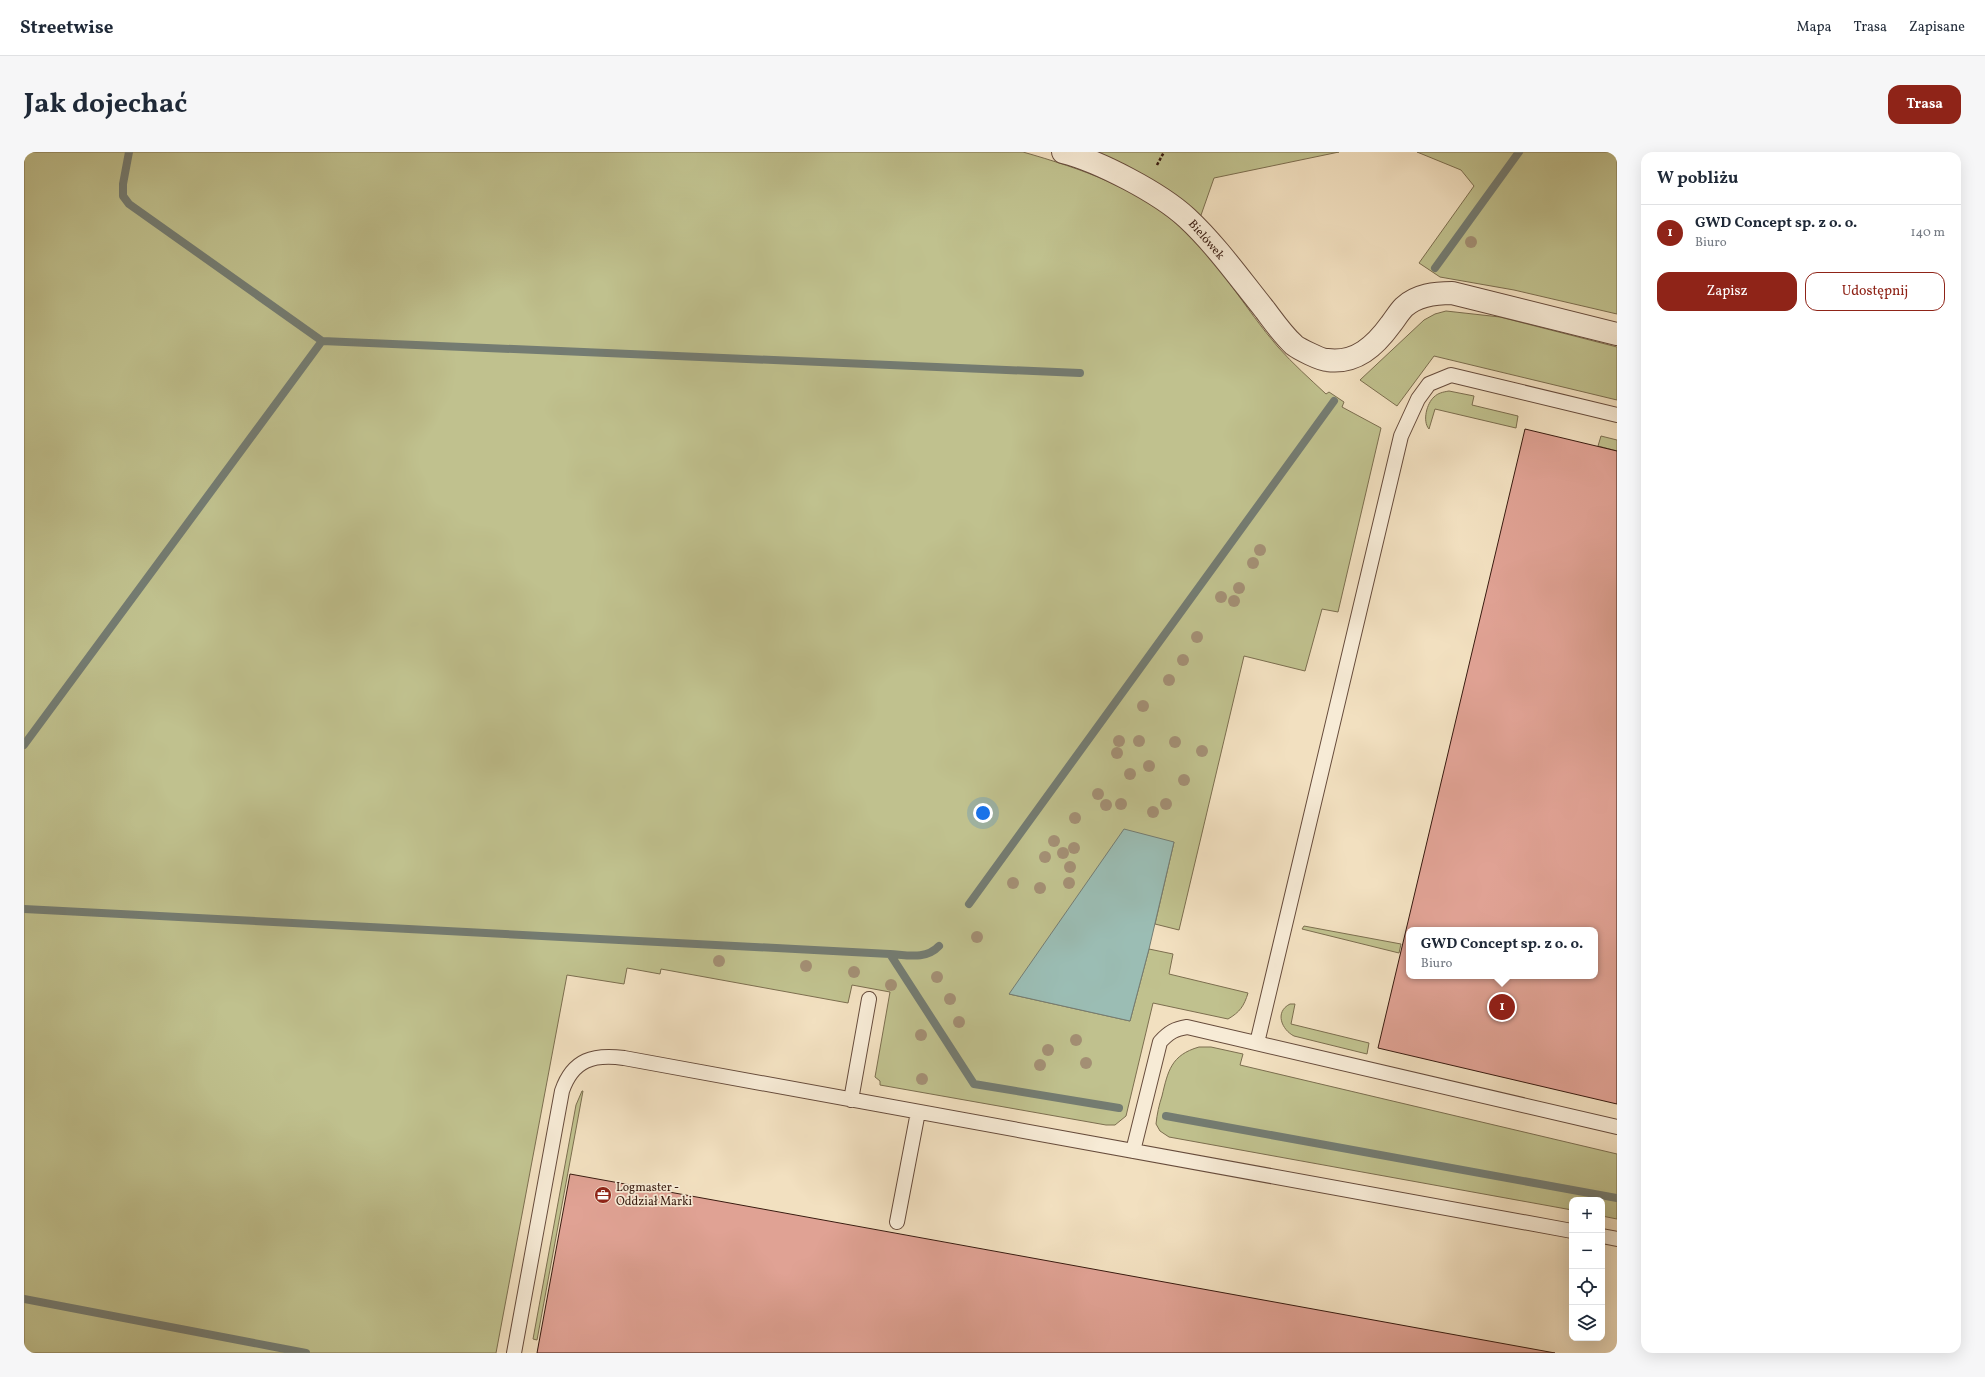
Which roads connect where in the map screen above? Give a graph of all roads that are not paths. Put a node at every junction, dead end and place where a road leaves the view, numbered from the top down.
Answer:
1 (1063, 152) edge
2 (1617, 334) edge
3 (1617, 414) edge
4 (869, 999) dead end
5 (1257, 1043) junction
6 (851, 1100) junction
7 (918, 1112) junction
8 (1617, 1127) edge
9 (1133, 1151) junction
10 (897, 1222) dead end
11 (1569, 1230) edge
12 (1605, 1237) edge
13 (1617, 1239) edge
14 (514, 1353) edge

1 - 2 street, Bielówek
3 - 5 lane
4 - 6 lane
5 - 8 lane
5 - 9 lane
6 - 7 lane
6 - 14 lane
7 - 9 lane
7 - 10 lane
9 - 11 lane
12 - 13 lane

